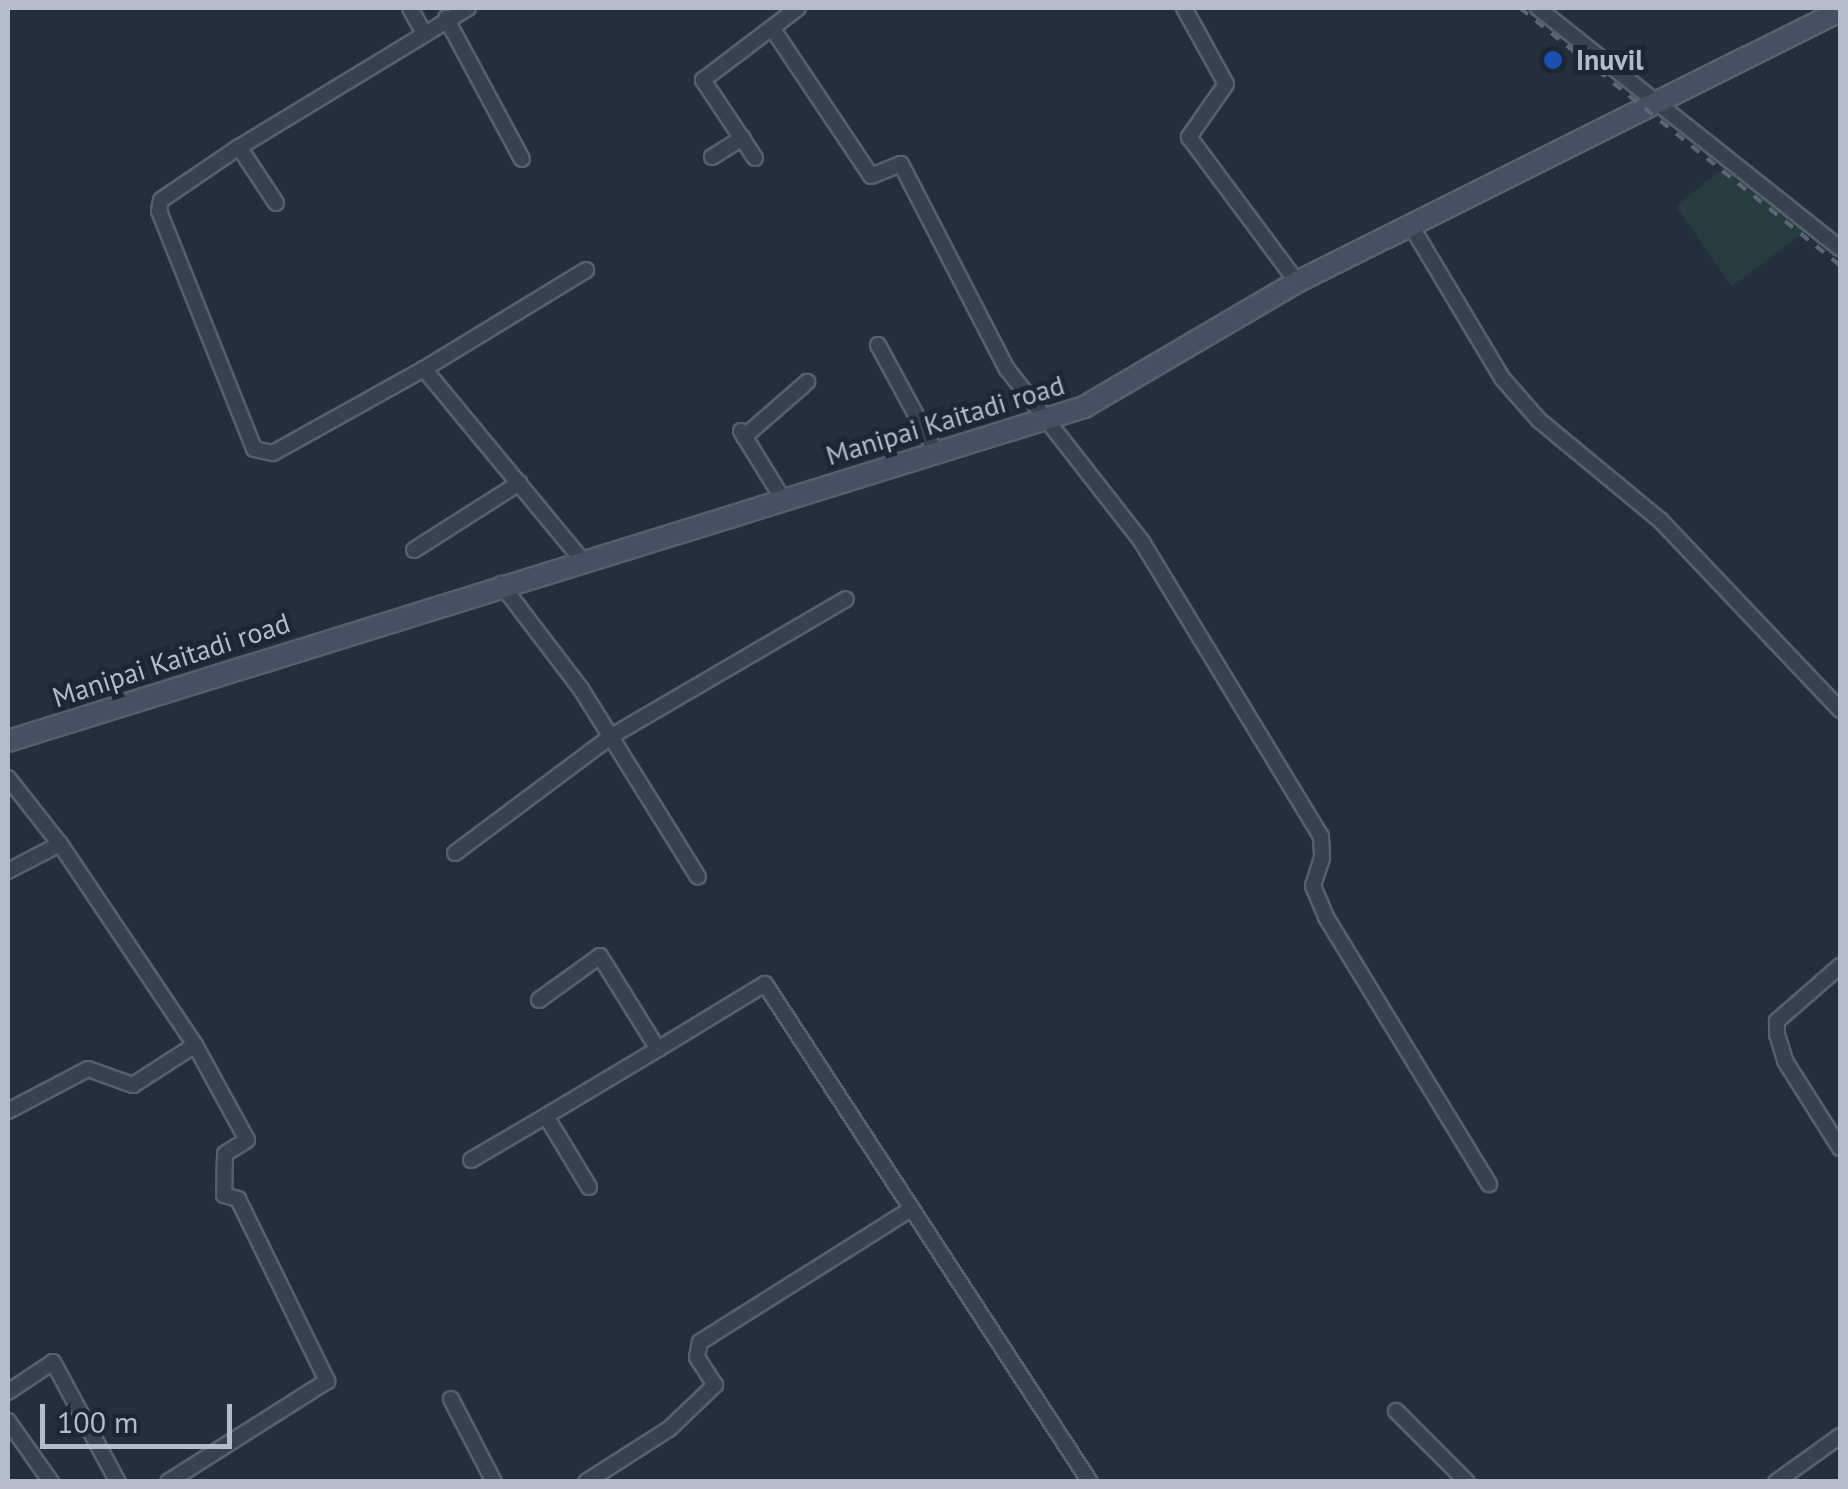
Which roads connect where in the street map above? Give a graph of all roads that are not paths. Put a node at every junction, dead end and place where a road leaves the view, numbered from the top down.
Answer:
1 (410, 8) edge
2 (468, 8) edge
3 (798, 8) edge
4 (1184, 8) edge
5 (1538, 8) edge
6 (1840, 11) edge
7 (446, 18) junction
8 (772, 28) junction
9 (423, 31) junction
10 (1652, 100) junction
11 (742, 138) junction
12 (239, 147) junction
13 (712, 157) dead end
14 (755, 158) dead end
15 (522, 160) dead end
16 (276, 203) dead end
17 (1410, 224) junction
18 (1840, 248) edge
19 (586, 270) dead end
20 (1297, 282) junction
21 (878, 345) dead end
22 (424, 369) junction
23 (807, 382) dead end
24 (1048, 417) junction
25 (936, 452) junction
26 (518, 484) junction
27 (782, 499) junction
28 (414, 550) dead end
29 (582, 560) junction
30 (501, 584) junction
31 (846, 599) dead end
32 (1840, 710) edge
33 (610, 737) junction
34 (8, 741) edge
35 (8, 778) edge
36 (60, 844) junction
37 (455, 853) dead end
38 (8, 871) edge
39 (698, 877) dead end
40 (1840, 966) edge
41 (539, 1000) dead end
42 (196, 1045) junction
43 (658, 1049) junction
44 (8, 1111) edge
45 (546, 1116) junction
46 (1840, 1148) edge
47 (471, 1160) dead end
48 (1489, 1184) dead end
49 (589, 1187) dead end
50 (908, 1211) junction
51 (8, 1392) edge
52 (450, 1399) dead end
53 (1396, 1410) dead end
54 (8, 1421) edge
55 (1840, 1436) edge
56 (51, 1482) edge
57 (118, 1482) edge
58 (168, 1482) edge
59 (494, 1482) edge
60 (586, 1482) edge
61 (1090, 1482) edge
62 (1467, 1482) edge
63 (1776, 1482) edge

1 - 9 street
2 - 7 street
3 - 8 street
4 - 20 street
5 - 10 street
6 - 10 main road, Manipai Kaitadi road
7 - 9 street
7 - 15 street
8 - 11 street
8 - 24 street
9 - 12 street
10 - 17 main road, Manipai Kaitadi road
10 - 18 street
11 - 13 street
11 - 14 street
12 - 16 street
12 - 22 street
17 - 20 main road, Manipai Kaitadi road
17 - 32 street
19 - 22 street
20 - 24 main road, Manipai Kaitadi road
21 - 25 street
22 - 26 street
23 - 27 street
24 - 25 main road, Manipai Kaitadi road
24 - 48 street
25 - 27 main road, Manipai Kaitadi road
26 - 28 street
26 - 29 street
27 - 29 main road, Manipai Kaitadi road
29 - 30 main road, Manipai Kaitadi road
30 - 33 street
30 - 34 main road, Manipai Kaitadi road
31 - 33 street
33 - 37 street
33 - 39 street
35 - 36 street
36 - 38 street
36 - 42 street
40 - 46 street
41 - 43 street
42 - 44 street
42 - 58 street
43 - 45 street
43 - 50 street
45 - 47 street
45 - 49 street
50 - 60 street
50 - 61 street
51 - 57 street
52 - 59 street
53 - 62 street
54 - 56 street
55 - 63 street

